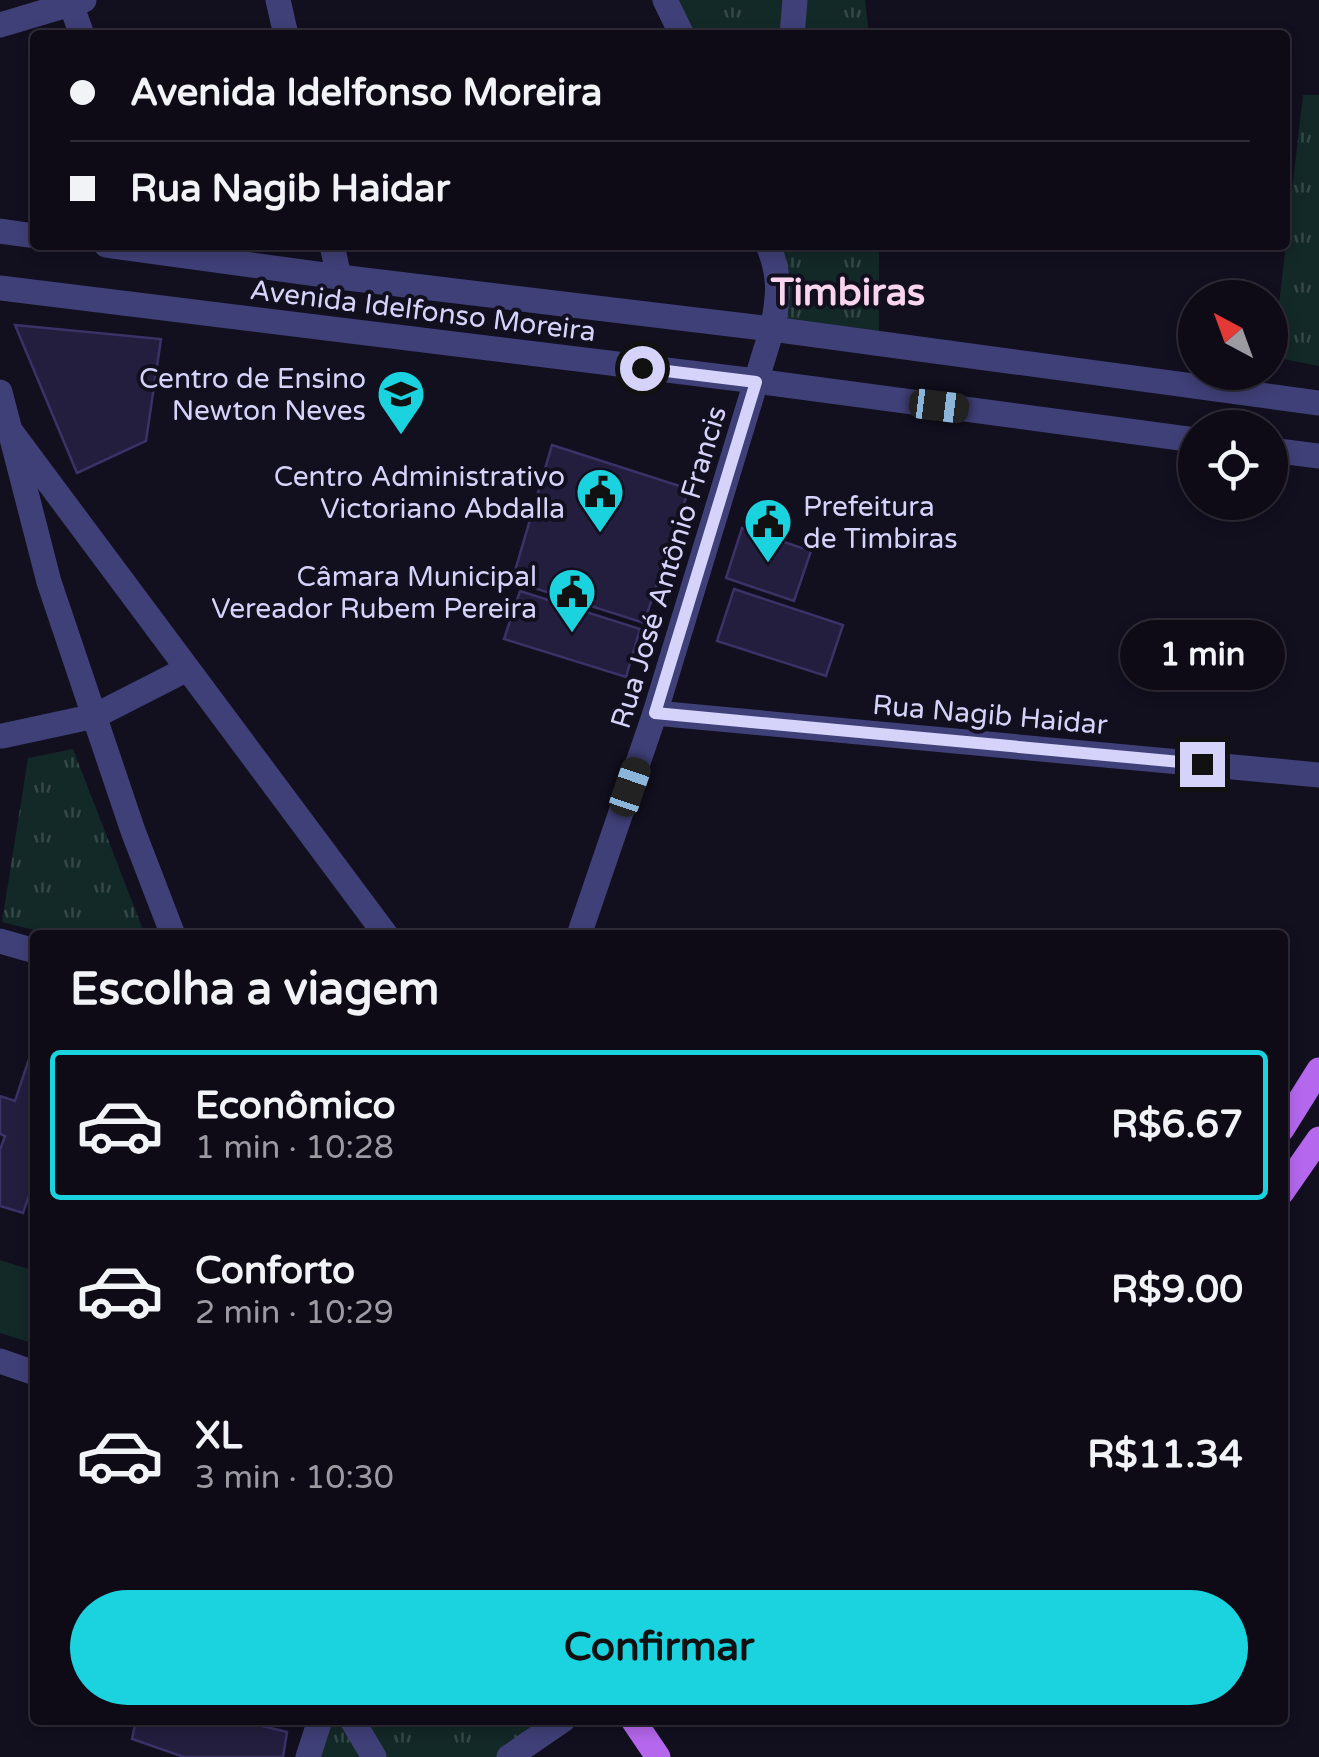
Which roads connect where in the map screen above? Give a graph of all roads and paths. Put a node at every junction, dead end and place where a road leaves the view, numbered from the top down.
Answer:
1 (278, 0) edge
2 (666, 0) edge
3 (795, 0) edge
4 (77, 2) edge
5 (0, 25) edge
6 (81, 30) edge
7 (285, 30) edge
8 (680, 30) edge
9 (792, 30) edge
10 (0, 231) edge
11 (30, 235) edge
12 (158, 250) edge
13 (333, 250) edge
14 (772, 250) edge
15 (339, 277) junction
16 (0, 288) edge
17 (772, 329) junction
18 (756, 382) junction
19 (0, 392) edge
20 (1319, 402) edge
21 (12, 433) junction
22 (1178, 438) edge
23 (1288, 452) edge
24 (1319, 456) edge
25 (187, 669) junction
26 (655, 713) junction
27 (95, 716) junction
28 (1, 739) edge
29 (1319, 775) edge
30 (171, 930) edge
31 (382, 930) edge
32 (581, 930) edge
33 (0, 940) edge
34 (30, 949) edge
35 (1319, 1070) edge
36 (1288, 1119) edge
37 (1319, 1140) edge
38 (1288, 1184) edge
39 (0, 1361) edge
40 (30, 1371) edge
41 (318, 1725) edge
42 (355, 1725) edge
43 (556, 1725) edge
44 (636, 1725) edge
45 (308, 1757) edge
46 (374, 1757) edge
47 (509, 1757) edge
48 (658, 1757) edge

1 - 7 street
2 - 8 street
3 - 9 street
4 - 5 street
4 - 6 street
10 - 11 street
12 - 15 street, Avenida Idelfonso Moreira
13 - 15 street
14 - 17 street, Rua José Antônio Francis
15 - 17 street, Avenida Idelfonso Moreira
16 - 18 street, Avenida Idelfonso Moreira
17 - 18 street, Rua José Antônio Francis
17 - 20 street, Avenida Idelfonso Moreira
18 - 22 street, Avenida Idelfonso Moreira
18 - 26 street, Rua José Antônio Francis
19 - 21 street
21 - 25 street
21 - 27 street
23 - 24 street
25 - 27 street
25 - 31 street
26 - 29 street, Rua Nagib Haidar
26 - 32 street, Rua José Antônio Francis
27 - 28 street
27 - 30 street
33 - 34 street
35 - 36 main road
37 - 38 main road
39 - 40 street
41 - 45 street
42 - 46 street
43 - 47 street
44 - 48 main road

